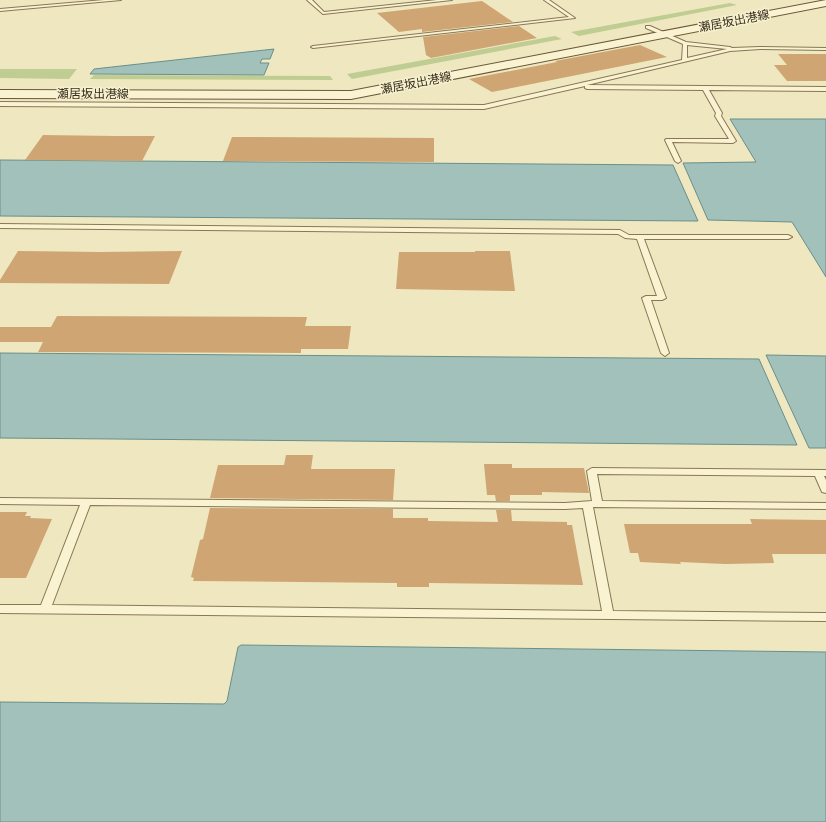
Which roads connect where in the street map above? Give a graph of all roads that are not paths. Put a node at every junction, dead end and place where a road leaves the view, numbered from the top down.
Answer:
1 (119, 0) edge
2 (309, 0) edge
3 (450, 0) edge
4 (546, 0) edge
5 (789, 0) edge
6 (826, 3) edge
7 (0, 10) edge
8 (648, 27) junction
9 (666, 35) junction
10 (685, 43) junction
11 (313, 47) dead end
12 (740, 49) junction
13 (826, 49) edge
14 (684, 61) junction
15 (0, 83) edge
16 (579, 86) junction
17 (705, 88) junction
18 (826, 89) edge
19 (0, 94) edge
20 (0, 104) edge
21 (678, 161) dead end
22 (0, 226) edge
23 (640, 237) junction
24 (788, 237) dead end
25 (665, 353) dead end
26 (822, 473) edge
27 (826, 490) edge
28 (0, 502) edge
29 (86, 502) junction
30 (592, 504) junction
31 (826, 506) edge
32 (0, 609) edge
33 (45, 610) junction
34 (608, 615) junction
35 (826, 618) edge

1 - 7 lane
2 - 3 lane
4 - 11 lane
5 - 8 main road, 瀬居坂出港線
6 - 9 main road, 瀬居坂出港線
8 - 9 lane
8 - 15 main road, 瀬居坂出港線
9 - 10 lane
9 - 19 main road, 瀬居坂出港線
10 - 12 lane
10 - 14 lane
12 - 13 lane
12 - 14 lane
14 - 16 lane
16 - 17 lane
16 - 20 lane
17 - 18 lane
17 - 21 lane
22 - 23 lane
23 - 24 lane
23 - 25 lane
26 - 27 lane
26 - 30 lane
28 - 29 lane
29 - 30 lane
29 - 33 lane
30 - 31 lane
30 - 34 lane
32 - 33 lane
33 - 34 lane
34 - 35 lane

